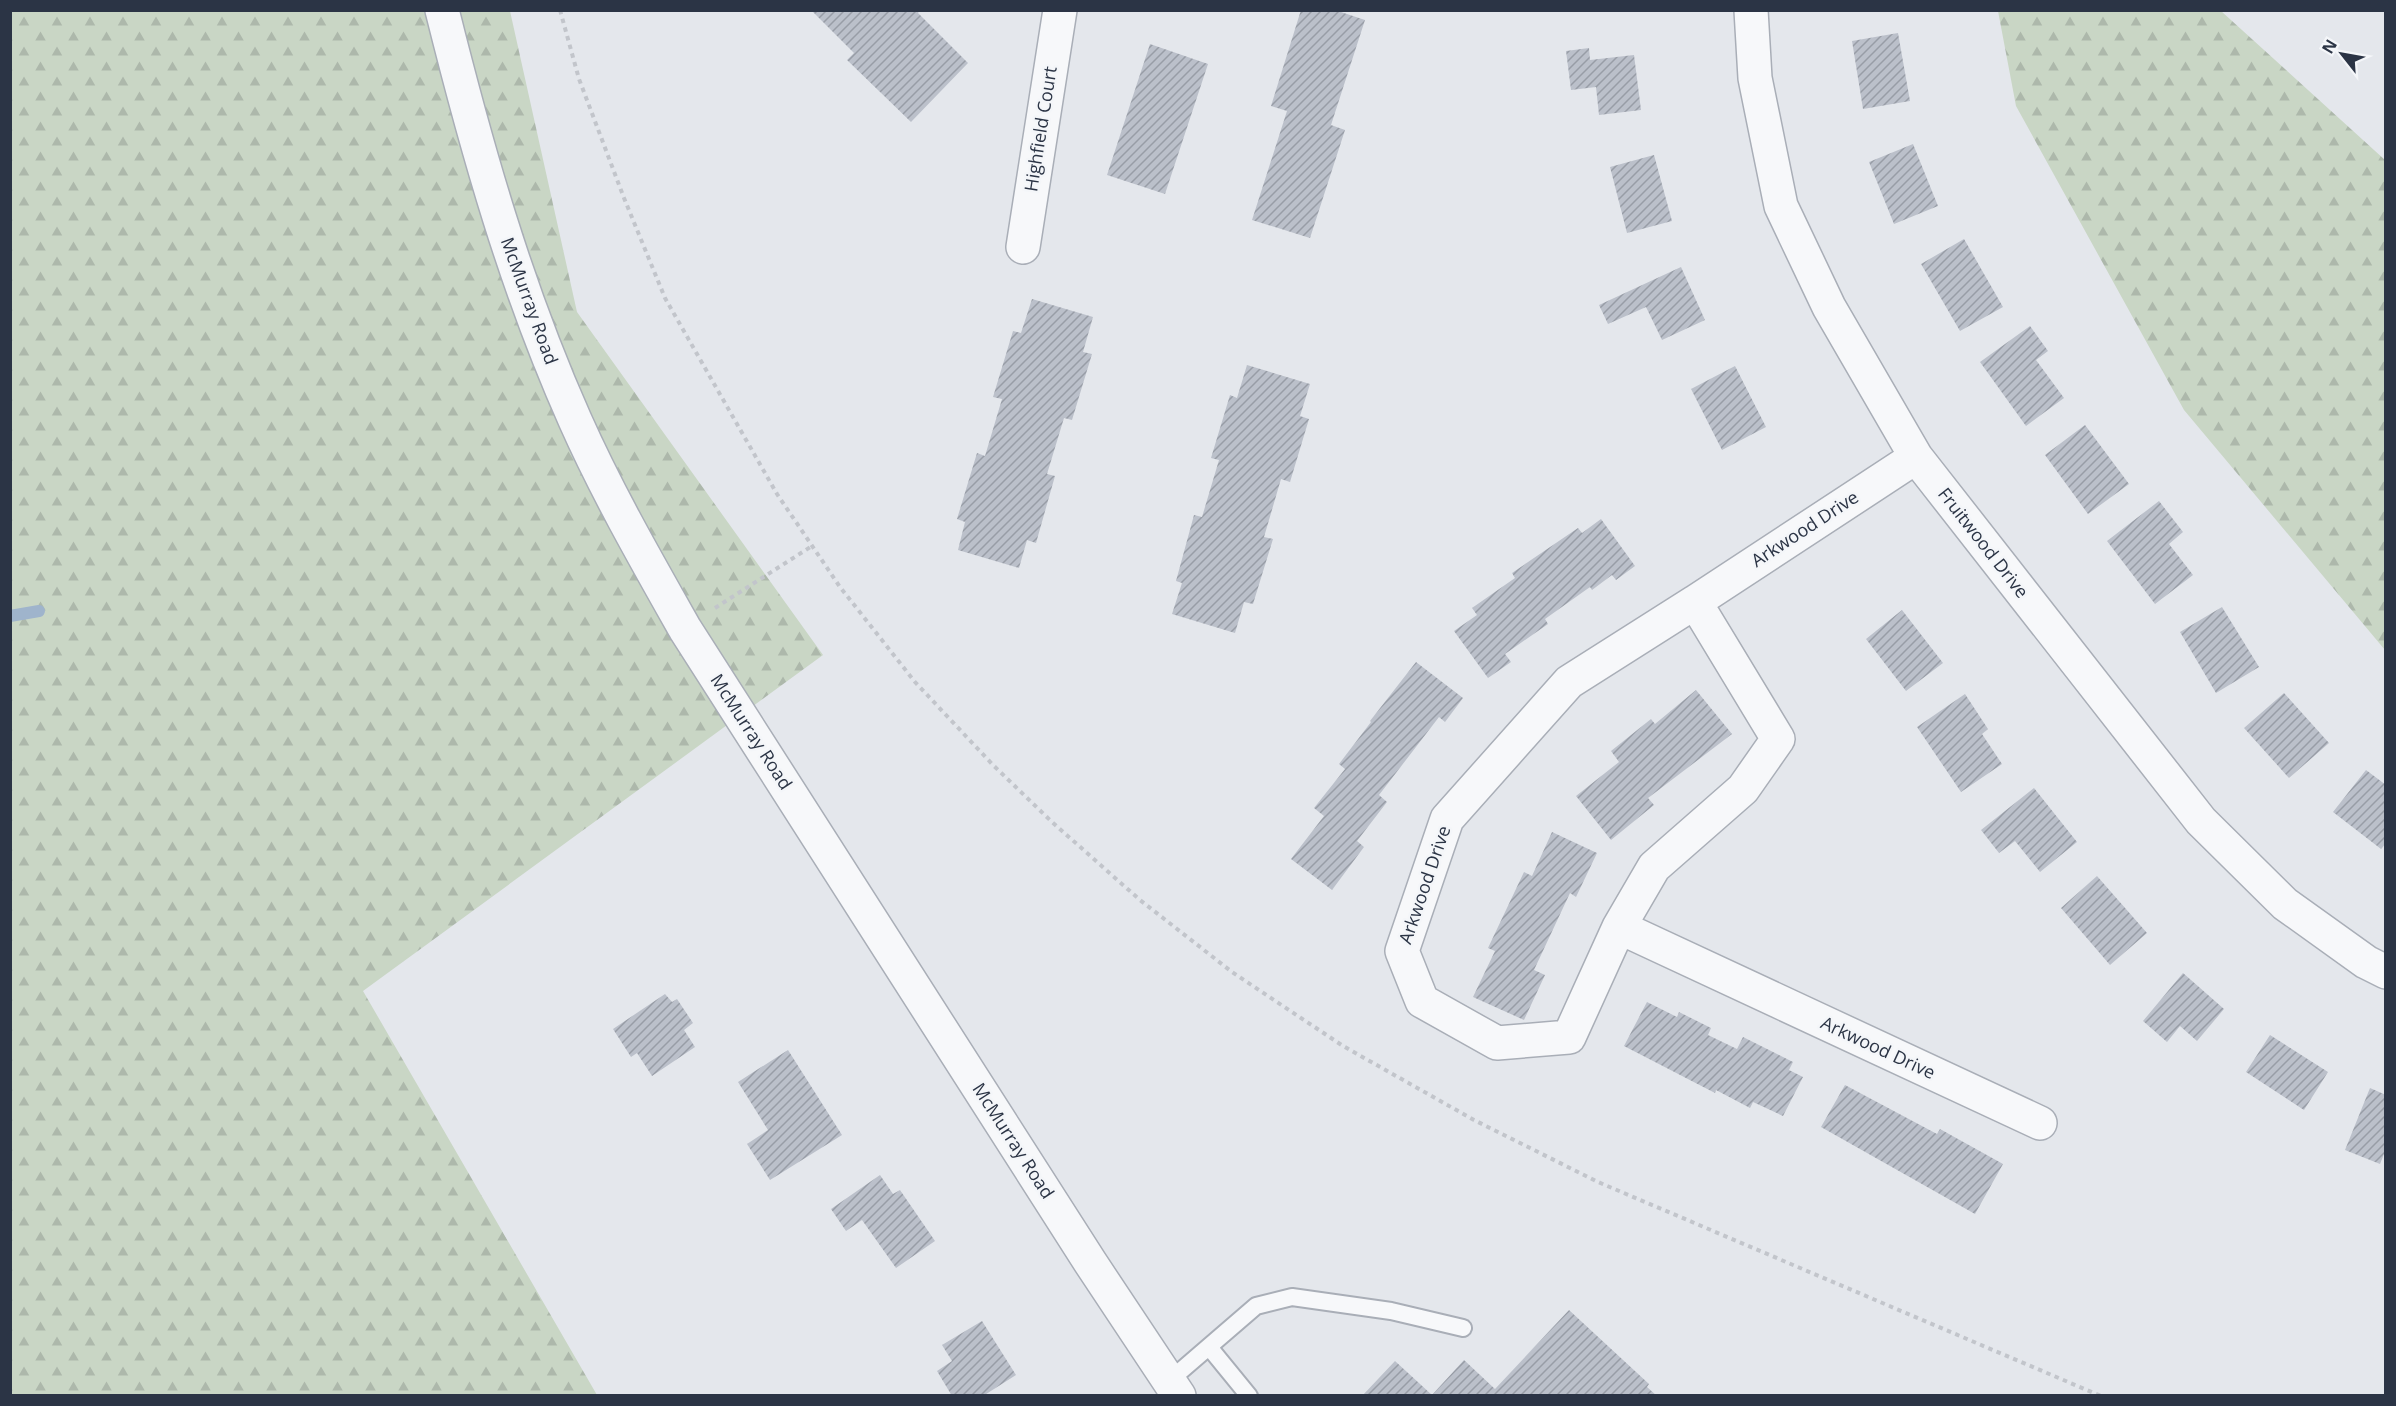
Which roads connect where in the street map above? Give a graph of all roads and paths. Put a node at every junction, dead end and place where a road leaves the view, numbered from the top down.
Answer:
1 (442, 10) edge
2 (560, 10) edge
3 (1060, 10) edge
4 (1751, 10) edge
5 (1023, 247) dead end
6 (1916, 457) junction
7 (812, 546) junction
8 (1695, 602) junction
9 (685, 628) junction
10 (1619, 927) junction
11 (2385, 972) edge
12 (2040, 1124) dead end
13 (1462, 1328) dead end
14 (1209, 1347) junction
15 (1174, 1388) edge
16 (1249, 1395) edge
17 (2101, 1395) edge

1 - 9 street, McMurray Road
2 - 7 path
3 - 5 street, Highfield Court
4 - 6 street, Fruitwood Drive
6 - 8 street, Arkwood Drive
6 - 11 street, Fruitwood Drive
7 - 9 path
7 - 17 path
8 - 10 street, Arkwood Drive
8 - 10 street, Arkwood Drive
9 - 15 street, McMurray Road
10 - 12 street, Arkwood Drive
13 - 14 lane
14 - 15 lane
14 - 16 lane

